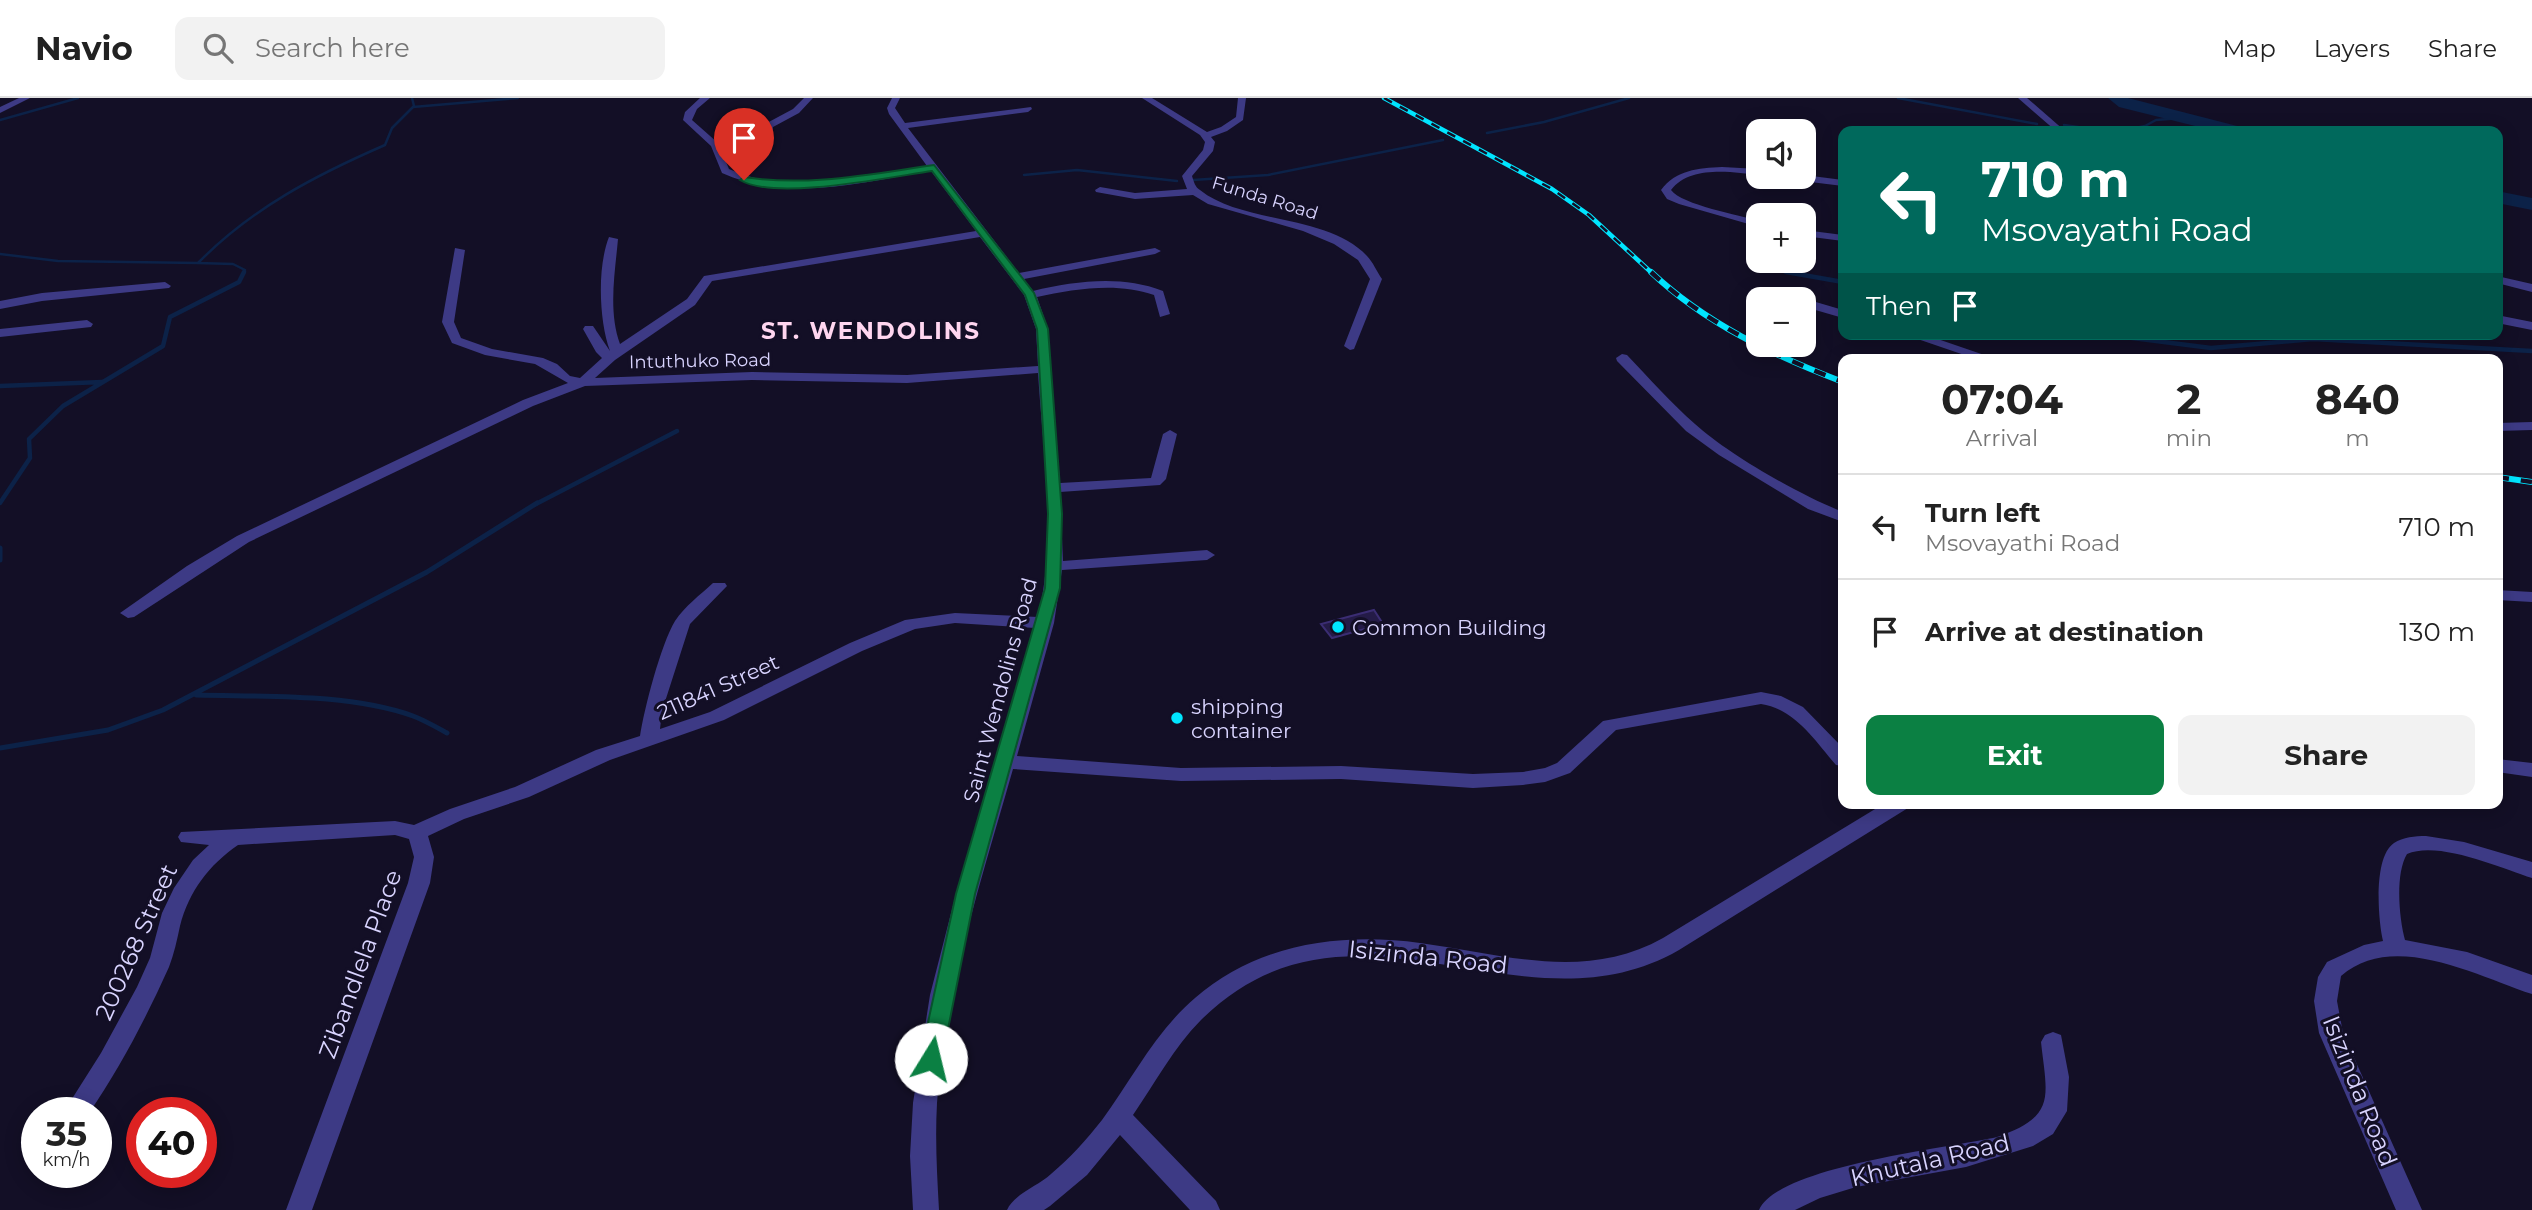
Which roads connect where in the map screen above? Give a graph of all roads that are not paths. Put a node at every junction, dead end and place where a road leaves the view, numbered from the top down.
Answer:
1 (26, 98) edge
2 (706, 98) edge
3 (809, 98) edge
4 (896, 98) edge
5 (1146, 98) edge
6 (1242, 98) edge
7 (2022, 98) edge
8 (0, 110) edge
9 (1028, 110) dead end
10 (2055, 126) edge
11 (903, 127) junction
12 (770, 135) dead end
13 (1206, 135) junction
14 (934, 168) junction
15 (1746, 171) edge
16 (1816, 180) edge
17 (1838, 182) edge
18 (1100, 190) dead end
19 (1192, 192) junction
20 (1746, 220) edge
21 (984, 233) junction
22 (1816, 235) edge
23 (1838, 237) edge
24 (613, 239) dead end
25 (459, 250) dead end
26 (1155, 251) dead end
27 (1017, 277) junction
28 (2503, 281) edge
29 (165, 286) dead end
30 (2532, 288) edge
31 (1030, 295) junction
32 (0, 305) edge
33 (1816, 306) edge
34 (1838, 313) edge
35 (1164, 314) dead end
36 (2503, 320) edge
37 (87, 324) dead end
38 (2532, 326) edge
39 (589, 330) dead end
40 (0, 333) edge
41 (1928, 340) edge
42 (1350, 346) dead end
43 (1974, 354) edge
44 (610, 358) junction
45 (1622, 358) dead end
46 (1045, 369) junction
47 (662, 378) junction
48 (583, 382) junction
49 (2532, 426) edge
50 (2503, 427) edge
51 (1170, 433) dead end
52 (1053, 488) junction
53 (1838, 515) edge
54 (1207, 555) dead end
55 (1055, 566) junction
56 (719, 586) dead end
57 (2503, 595) edge
58 (2532, 597) edge
59 (128, 613) dead end
60 (1045, 623) junction
61 (649, 741) junction
62 (1838, 755) edge
63 (1006, 762) junction
64 (2503, 766) edge
65 (2532, 770) edge
66 (1886, 809) edge
67 (416, 833) junction
68 (188, 837) dead end
69 (233, 838) junction
70 (2532, 870) edge
71 (2397, 949) junction
72 (2532, 985) edge
73 (2053, 1041) dead end
74 (85, 1097) edge
75 (1118, 1116) junction
76 (299, 1210) edge
77 (926, 1210) edge
78 (1020, 1210) edge
79 (1207, 1210) edge
80 (1772, 1210) edge
81 (2409, 1210) edge

1 - 8 street
2 - 14 street
3 - 12 street
4 - 11 street, Saint Wendolins Road
5 - 13 street
6 - 13 street
7 - 10 street
9 - 11 street
11 - 14 street, Saint Wendolins Road
13 - 19 street, Funda Road
14 - 21 street, Saint Wendolins Road
15 - 20 street
16 - 17 street
18 - 19 street
19 - 42 street, Funda Road
21 - 27 street, Saint Wendolins Road
21 - 44 street
22 - 23 street
24 - 44 street
25 - 48 street, Intuthuko Road
26 - 27 street
27 - 31 street, Saint Wendolins Road
28 - 30 street
29 - 32 street
31 - 35 street
31 - 46 street, Saint Wendolins Road
33 - 34 street
36 - 38 street
37 - 40 street
39 - 44 street
41 - 43 street
44 - 47 street
44 - 48 street
45 - 53 street
46 - 47 street, Intuthuko Road
46 - 52 street, Saint Wendolins Road
47 - 48 street, Intuthuko Road
48 - 59 street
49 - 50 street
51 - 52 street
52 - 55 street, Saint Wendolins Road
54 - 55 street
55 - 60 street, Saint Wendolins Road
56 - 61 street
57 - 58 street
60 - 61 street, 211841 Street
60 - 63 street, Saint Wendolins Road
61 - 67 street, 211841 Street
62 - 63 street
63 - 77 street, Saint Wendolins Road
64 - 65 street
66 - 75 street, Isizinda Road
67 - 69 street
67 - 76 street, Zibandlela Place
68 - 69 street
69 - 74 street, 200268 Street
70 - 71 street
71 - 72 street, Isizinda Road
71 - 81 street, Isizinda Road
73 - 80 street, Khutala Road
75 - 78 street, Isizinda Road
75 - 79 street

